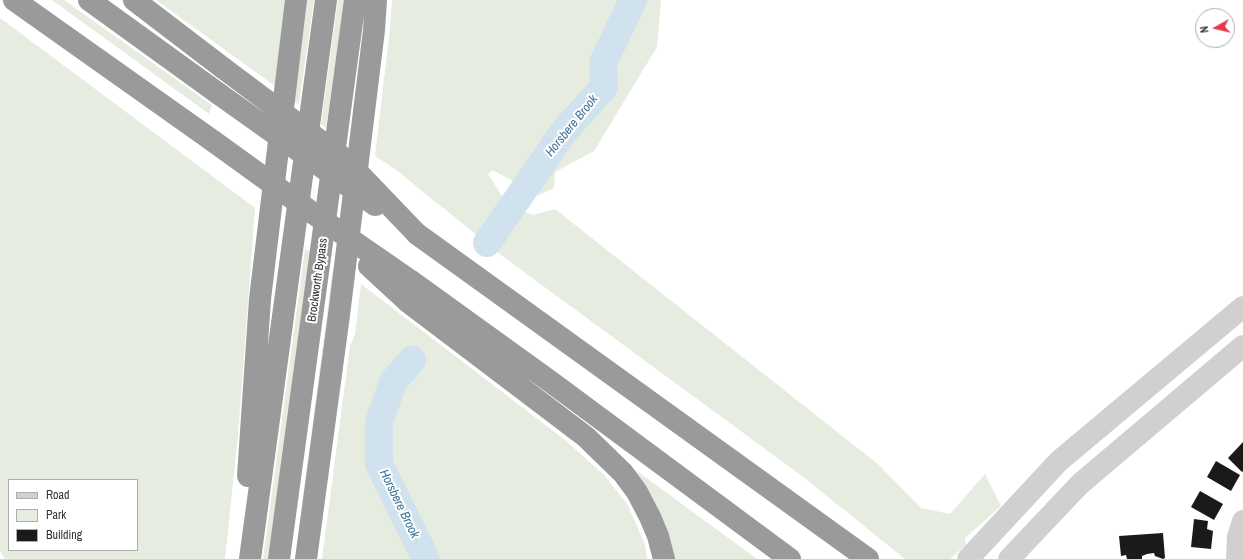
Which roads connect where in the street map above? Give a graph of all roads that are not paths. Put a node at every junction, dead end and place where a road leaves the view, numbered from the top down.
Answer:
1 (14, 0) edge
2 (89, 0) edge
3 (134, 0) edge
4 (296, 0) edge
5 (326, 0) edge
6 (355, 0) edge
7 (376, 0) edge
8 (417, 234) junction
9 (409, 291) junction
10 (1243, 307) edge
11 (1243, 346) edge
12 (1243, 522) edge
13 (242, 559) edge
14 (250, 559) edge
15 (279, 559) edge
16 (306, 559) edge
17 (664, 559) edge
18 (790, 559) edge
19 (868, 559) edge
20 (968, 559) edge
21 (1008, 559) edge
22 (1237, 559) edge

1 - 9 highway, bridge
2 - 8 highway, bridge
3 - 8 highway, bridge
4 - 13 highway
5 - 14 highway
6 - 15 highway, Brockworth Bypass
7 - 16 highway
8 - 19 highway
9 - 17 highway
9 - 18 highway
10 - 20 street
11 - 21 street
12 - 22 street

